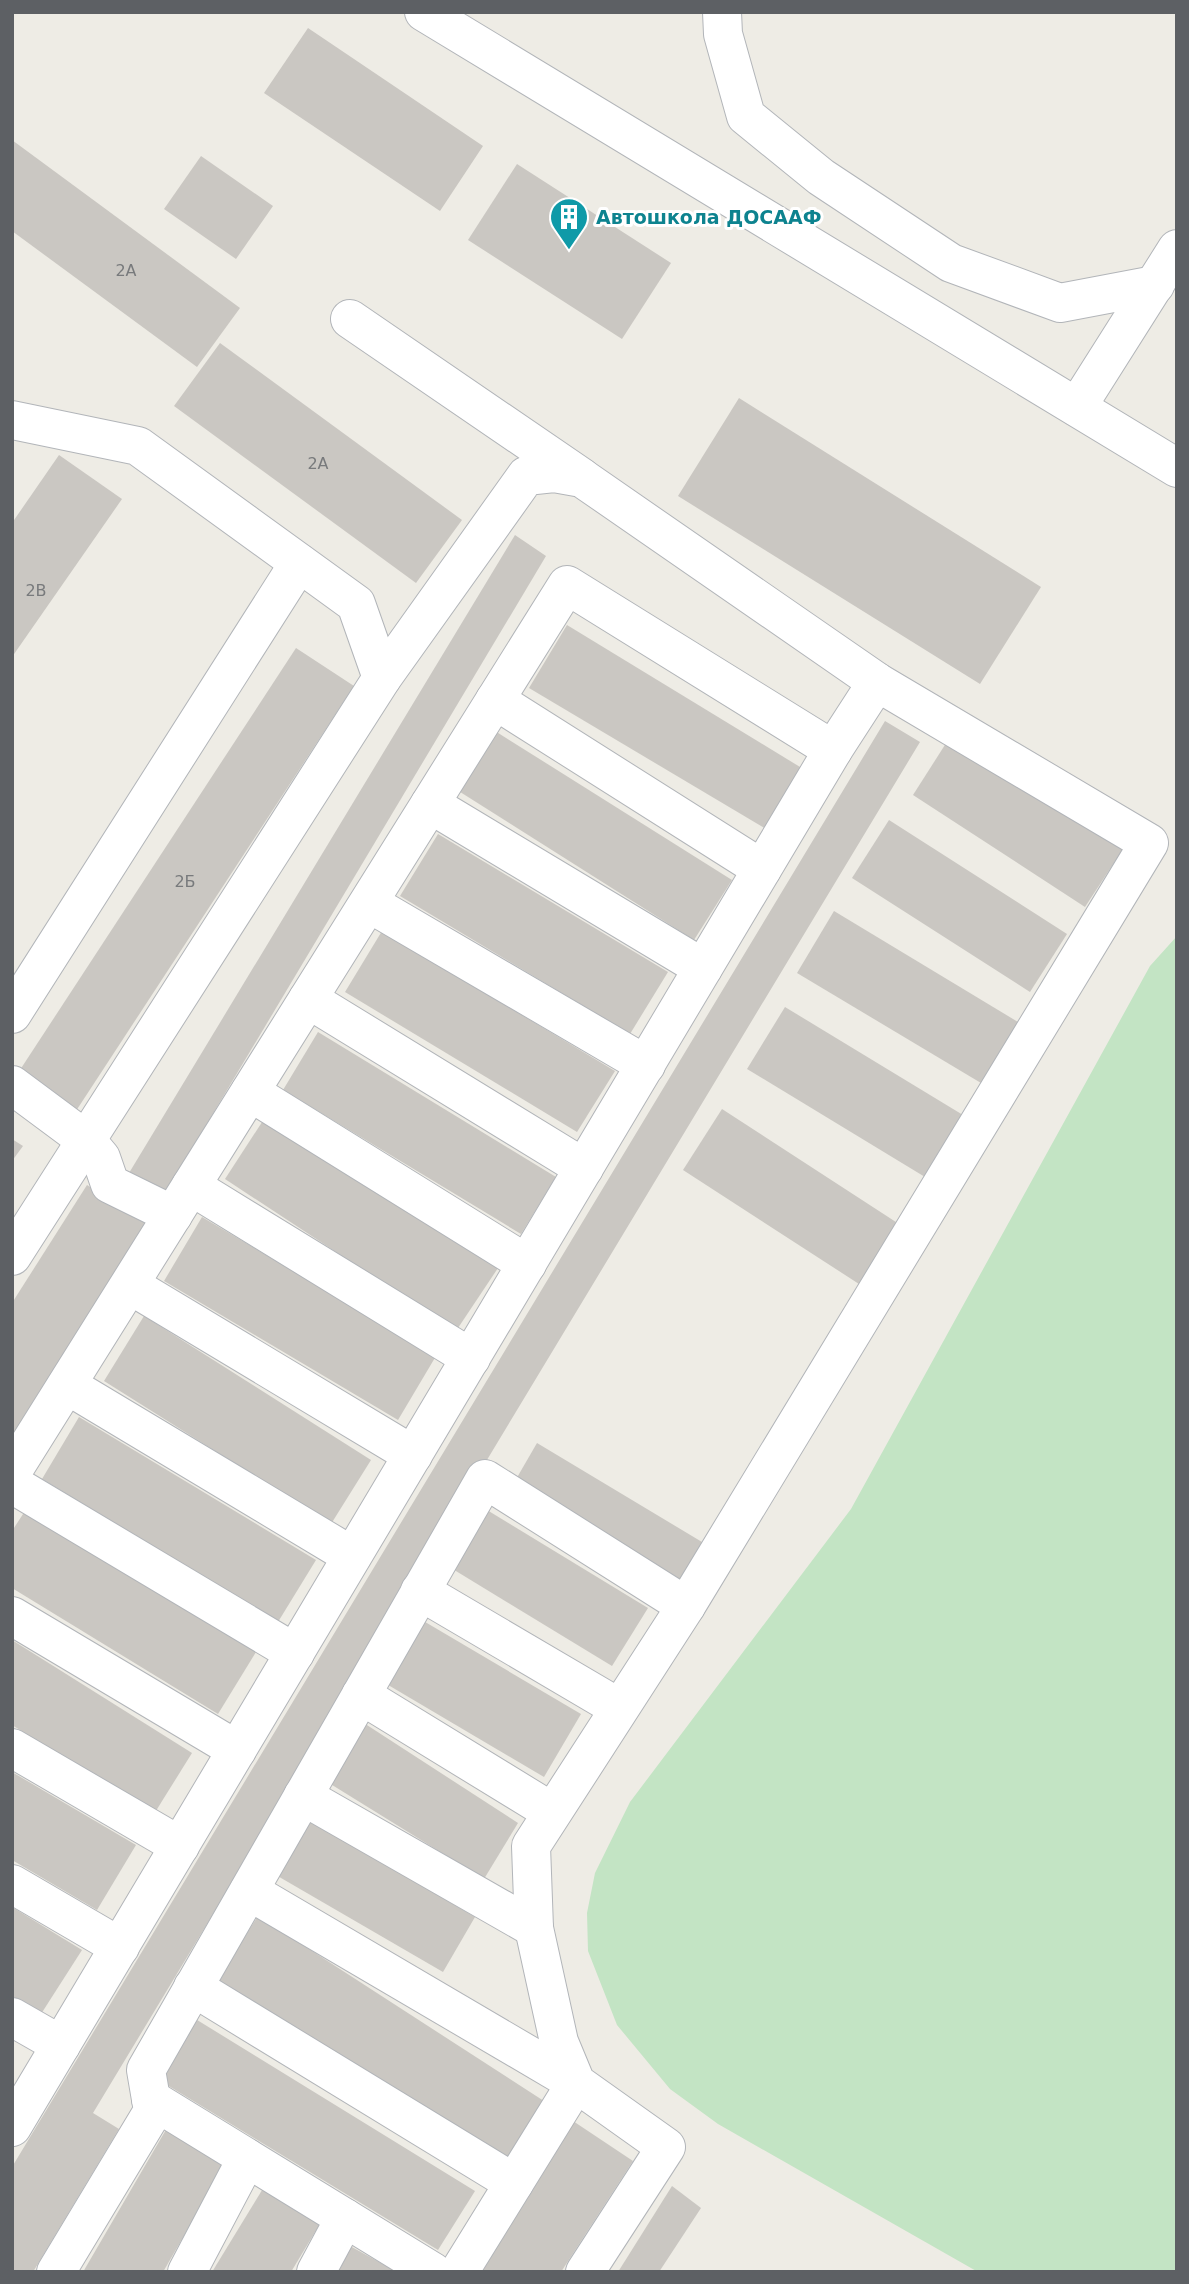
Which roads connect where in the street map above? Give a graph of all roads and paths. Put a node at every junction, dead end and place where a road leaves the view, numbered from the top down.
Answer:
1 (722, 12) edge
2 (449, 18) edge
3 (1177, 249) edge
4 (1155, 285) junction
5 (350, 319) dead end
6 (1077, 407) junction
7 (12, 420) edge
8 (1177, 468) edge
9 (582, 478) junction
10 (299, 563) junction
11 (382, 678) junction
12 (877, 682) junction
13 (495, 700) junction
14 (833, 750) junction
15 (430, 804) junction
16 (762, 869) junction
17 (369, 902) junction
18 (703, 968) junction
19 (308, 999) junction
20 (12, 1014) edge
21 (646, 1065) junction
22 (12, 1085) edge
23 (250, 1092) junction
24 (86, 1140) junction
25 (584, 1168) junction
26 (182, 1200) junction
27 (12, 1256) edge
28 (527, 1264) junction
29 (130, 1285) junction
30 (471, 1358) junction
31 (67, 1385) junction
32 (413, 1455) junction
33 (12, 1472) edge
34 (12, 1484) edge
35 (352, 1556) junction
36 (421, 1591) junction
37 (686, 1606) junction
38 (12, 1616) edge
39 (295, 1653) junction
40 (361, 1695) junction
41 (619, 1708) junction
42 (12, 1748) edge
43 (237, 1750) junction
44 (303, 1796) junction
45 (552, 1811) junction
46 (180, 1846) junction
47 (12, 1884) edge
48 (248, 1891) junction
49 (534, 1928) junction
50 (120, 1947) junction
51 (193, 1987) junction
52 (12, 2017) edge
53 (61, 2045) junction
54 (576, 2083) junction
55 (151, 2099) junction
56 (12, 2127) edge
57 (247, 2158) junction
58 (514, 2183) junction
59 (345, 2218) junction
60 (56, 2272) edge
61 (187, 2272) edge
62 (316, 2272) edge
63 (433, 2272) edge
64 (459, 2272) edge
65 (585, 2272) edge

1 - 4 lane
2 - 6 lane
3 - 4 lane
4 - 6 lane
5 - 9 lane
6 - 8 lane
7 - 10 lane
9 - 11 lane
9 - 12 lane
10 - 11 lane
10 - 20 lane
11 - 24 lane
12 - 14 lane
12 - 37 lane
13 - 14 lane
13 - 15 lane
13 - 16 lane
14 - 16 lane
15 - 17 lane
15 - 18 lane
16 - 18 lane
17 - 19 lane
17 - 21 lane
18 - 21 lane
19 - 23 lane
19 - 25 lane
21 - 25 lane
22 - 24 lane
23 - 26 lane
23 - 28 lane
24 - 26 lane
24 - 27 lane
25 - 28 lane
26 - 29 lane
26 - 30 lane
28 - 30 lane
29 - 31 lane
29 - 32 lane
30 - 32 lane
31 - 33 lane
31 - 35 lane
32 - 35 lane
34 - 39 lane
35 - 39 lane
36 - 37 lane
36 - 40 lane
36 - 41 lane
37 - 41 lane
38 - 43 lane
39 - 43 lane
40 - 44 lane
40 - 45 lane
41 - 45 lane
42 - 46 lane
43 - 46 lane
44 - 48 lane
44 - 49 lane
45 - 49 lane
46 - 50 lane
47 - 50 lane
48 - 51 lane
48 - 54 lane
49 - 54 lane
50 - 53 lane
51 - 55 lane
51 - 58 lane
52 - 53 lane
53 - 56 lane
54 - 58 lane
54 - 65 lane
55 - 57 lane
55 - 60 lane
57 - 59 lane
57 - 61 lane
58 - 64 lane
59 - 62 lane
59 - 63 lane

